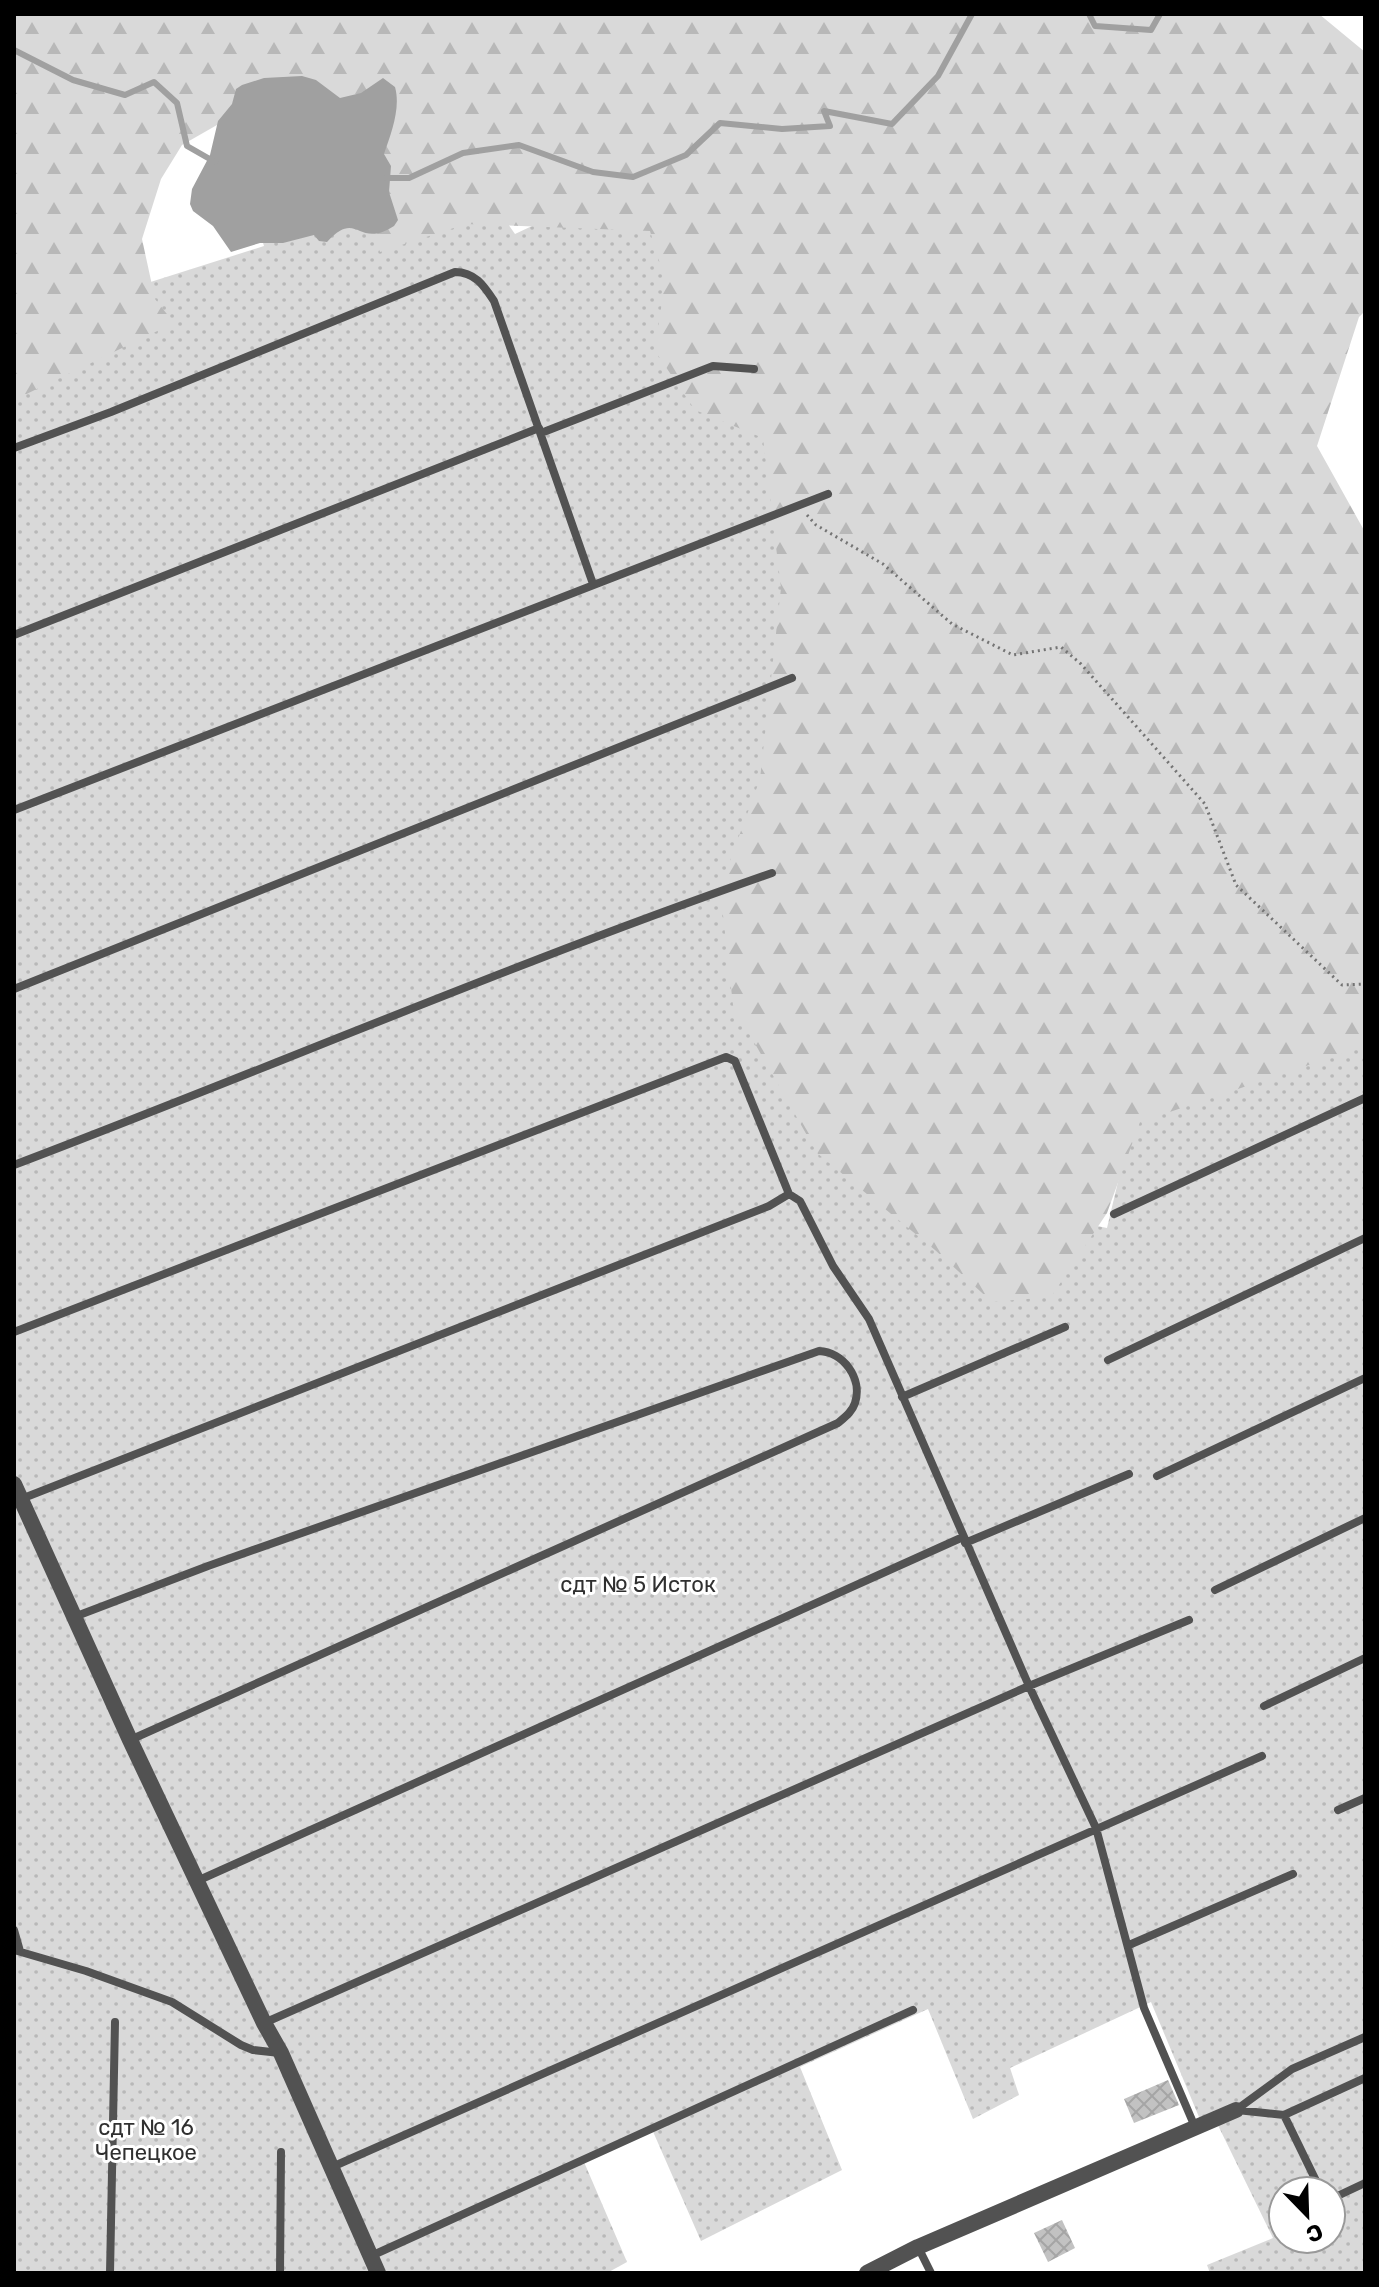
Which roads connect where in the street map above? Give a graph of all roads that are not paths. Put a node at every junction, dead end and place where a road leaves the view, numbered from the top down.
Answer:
1 (754, 369) dead end
2 (540, 431) junction
3 (14, 448) edge
4 (828, 494) dead end
5 (593, 584) junction
6 (14, 635) edge
7 (792, 678) dead end
8 (14, 810) edge
9 (772, 873) dead end
10 (14, 989) edge
11 (1365, 1098) edge
12 (14, 1165) edge
13 (789, 1194) junction
14 (1114, 1214) dead end
15 (1365, 1238) edge
16 (1065, 1327) dead end
17 (14, 1332) edge
18 (1108, 1360) dead end
19 (1365, 1378) edge
20 (902, 1397) junction
21 (1129, 1474) dead end
22 (1157, 1476) dead end
23 (18, 1492) edge
24 (1365, 1518) edge
25 (964, 1540) junction
26 (1215, 1590) dead end
27 (73, 1617) junction
28 (1189, 1620) dead end
29 (1365, 1658) edge
30 (1029, 1686) junction
31 (1264, 1706) dead end
32 (130, 1740) junction
33 (1262, 1756) dead end
34 (1365, 1798) edge
35 (1338, 1810) dead end
36 (1096, 1828) junction
37 (1293, 1874) dead end
38 (196, 1882) junction
39 (14, 1930) edge
40 (1129, 1945) junction
41 (17, 1950) edge
42 (913, 2010) dead end
43 (115, 2022) dead end
44 (264, 2023) junction
45 (1365, 2037) edge
46 (281, 2053) junction
47 (1365, 2078) edge
48 (1236, 2110) junction
49 (1284, 2115) junction
50 (1195, 2127) junction
51 (281, 2152) dead end
52 (332, 2167) junction
53 (1313, 2175) edge
54 (918, 2247) junction
55 (369, 2257) junction
56 (110, 2273) edge
57 (280, 2273) edge
58 (378, 2273) edge
59 (867, 2273) edge
60 (931, 2273) edge

1 - 2 lane
2 - 3 lane
2 - 5 lane
2 - 6 lane
4 - 5 lane
5 - 8 lane
7 - 10 lane
9 - 12 lane
11 - 14 lane
13 - 17 lane
13 - 20 lane
13 - 23 lane
15 - 18 lane
16 - 20 lane
19 - 22 lane
20 - 25 lane
21 - 25 lane
23 - 27 street
24 - 26 lane
25 - 30 lane
25 - 38 lane
27 - 32 street
27 - 32 lane
28 - 30 lane
29 - 31 lane
30 - 36 lane
30 - 44 lane
32 - 38 street
33 - 36 lane
34 - 35 lane
36 - 40 lane
36 - 52 lane
37 - 40 lane
38 - 44 street
39 - 41 lane
40 - 50 lane
41 - 46 lane
42 - 55 lane
43 - 56 lane
44 - 46 street
45 - 48 lane
46 - 52 street
47 - 49 lane
48 - 49 lane
48 - 50 street
49 - 53 lane
50 - 54 street
51 - 57 lane
52 - 55 street
54 - 59 street
54 - 60 lane
55 - 58 street

